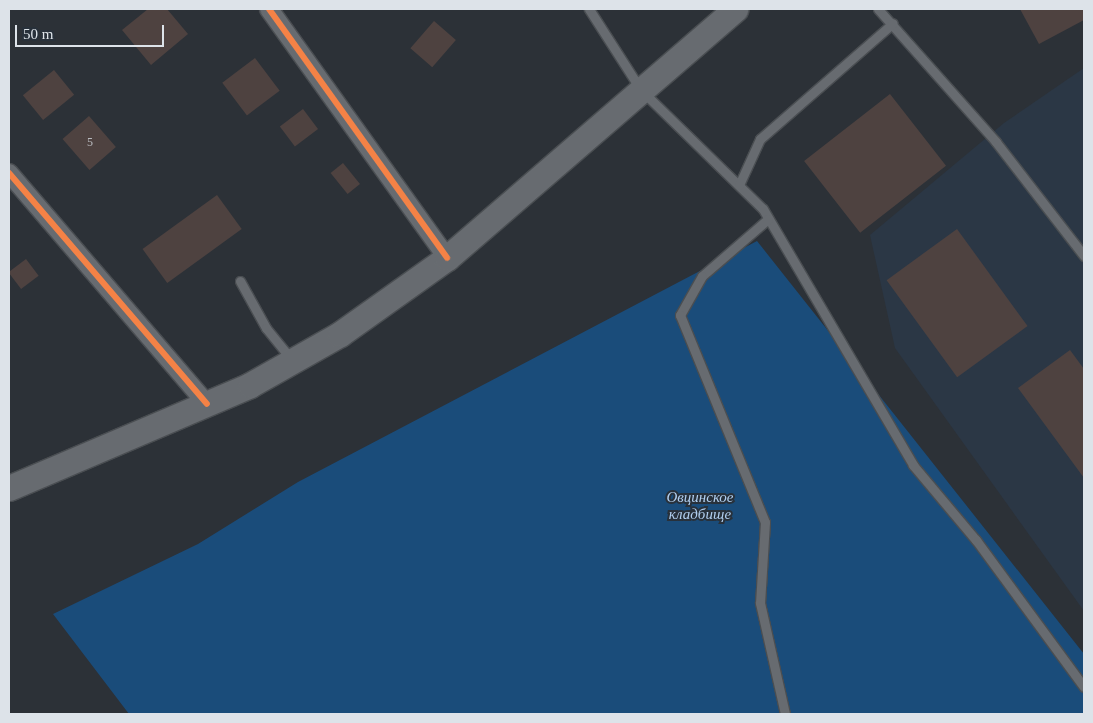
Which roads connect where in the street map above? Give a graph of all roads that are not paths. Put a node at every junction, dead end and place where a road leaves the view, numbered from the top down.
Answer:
1 (269, 9) edge
2 (589, 9) edge
3 (735, 9) edge
4 (878, 9) edge
5 (893, 23) junction
6 (641, 90) junction
7 (9, 173) edge
8 (739, 185) junction
9 (768, 219) junction
10 (1084, 256) edge
11 (447, 258) junction
12 (240, 280) dead end
13 (293, 362) junction
14 (207, 404) junction
15 (9, 488) edge
16 (1084, 687) edge
17 (785, 714) edge

1 - 11 street
2 - 6 lane
3 - 6 main road
4 - 5 lane
5 - 8 lane
5 - 10 lane
6 - 8 lane
6 - 11 main road
7 - 14 street
8 - 9 lane
9 - 16 lane
9 - 17 lane
11 - 13 main road
12 - 13 lane
13 - 14 main road
14 - 15 main road

